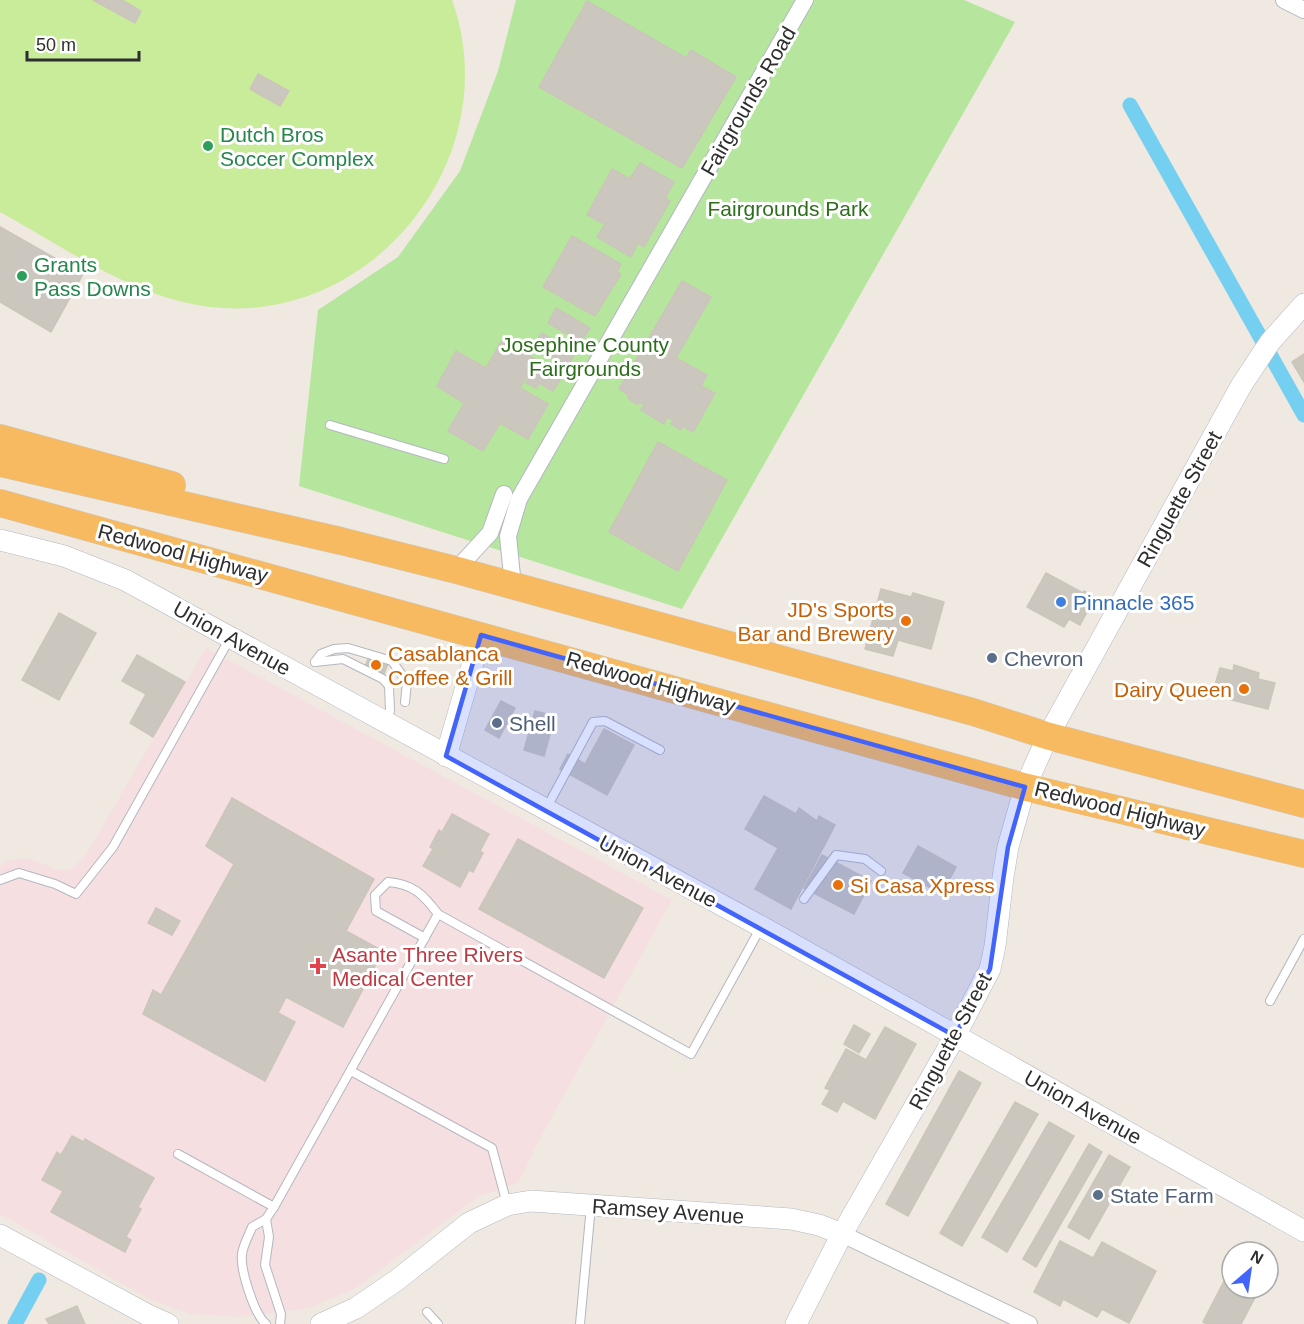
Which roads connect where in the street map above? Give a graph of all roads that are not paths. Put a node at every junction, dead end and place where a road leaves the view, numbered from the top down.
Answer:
1 (806, 0) edge
2 (1284, 0) edge
3 (1304, 10) edge
4 (1304, 304) edge
5 (330, 425) dead end
6 (0, 438) edge
7 (444, 459) dead end
8 (0, 463) edge
9 (511, 497) junction
10 (0, 503) edge
11 (0, 540) edge
12 (341, 541) junction
13 (456, 570) junction
14 (513, 586) junction
15 (481, 635) junction
16 (231, 636) junction
17 (405, 702) dead end
18 (390, 711) dead end
19 (1048, 736) junction
20 (660, 750) dead end
21 (446, 756) junction
22 (1025, 787) junction
23 (1304, 804) edge
24 (546, 810) junction
25 (1304, 854) edge
26 (881, 871) dead end
27 (0, 880) edge
28 (804, 899) dead end
29 (438, 914) junction
30 (762, 927) junction
31 (425, 938) junction
32 (1304, 939) edge
33 (1270, 1001) dead end
34 (955, 1036) junction
35 (351, 1071) junction
36 (178, 1154) dead end
37 (507, 1204) junction
38 (591, 1206) junction
39 (274, 1207) junction
40 (266, 1219) junction
41 (1304, 1231) edge
42 (842, 1234) junction
43 (0, 1235) edge
44 (428, 1312) dead end
45 (168, 1324) edge
46 (266, 1324) edge
47 (280, 1324) edge
48 (321, 1324) edge
49 (438, 1324) edge
50 (579, 1324) edge
51 (796, 1324) edge
52 (1029, 1324) edge

1 - 9 street, Fairgrounds Road
2 - 3 street
4 - 19 street, Ringuette Street
5 - 7 lane
6 - 12 highway
8 - 12 highway, Redwood Highway
9 - 13 street
9 - 14 street, Fairgrounds Road
10 - 15 highway, Redwood Highway
11 - 16 street, Union Avenue
12 - 13 highway, Redwood Highway
13 - 14 highway, Redwood Highway
14 - 19 highway, Redwood Highway
15 - 21 street
15 - 22 highway, Redwood Highway
16 - 21 street, Union Avenue
16 - 27 lane
17 - 18 lane
19 - 22 street, Ringuette Street
19 - 23 highway, Redwood Highway
20 - 24 lane
21 - 24 street, Union Avenue
22 - 25 highway, Redwood Highway
22 - 34 street, Ringuette Street
24 - 30 street, Union Avenue
26 - 28 lane
29 - 30 lane
29 - 31 lane
29 - 31 lane
30 - 34 street, Union Avenue
31 - 35 lane
32 - 33 lane
34 - 41 street, Union Avenue
34 - 42 street, Ringuette Street
35 - 37 lane
35 - 39 lane
36 - 39 lane
37 - 38 street, Ramsey Avenue
37 - 48 street, Ramsey Avenue
38 - 42 street, Ramsey Avenue
38 - 50 lane
39 - 40 lane
40 - 46 lane
40 - 47 lane
42 - 51 street, Ringuette Street
42 - 52 street, Ramsey Avenue
43 - 45 street
44 - 49 lane

